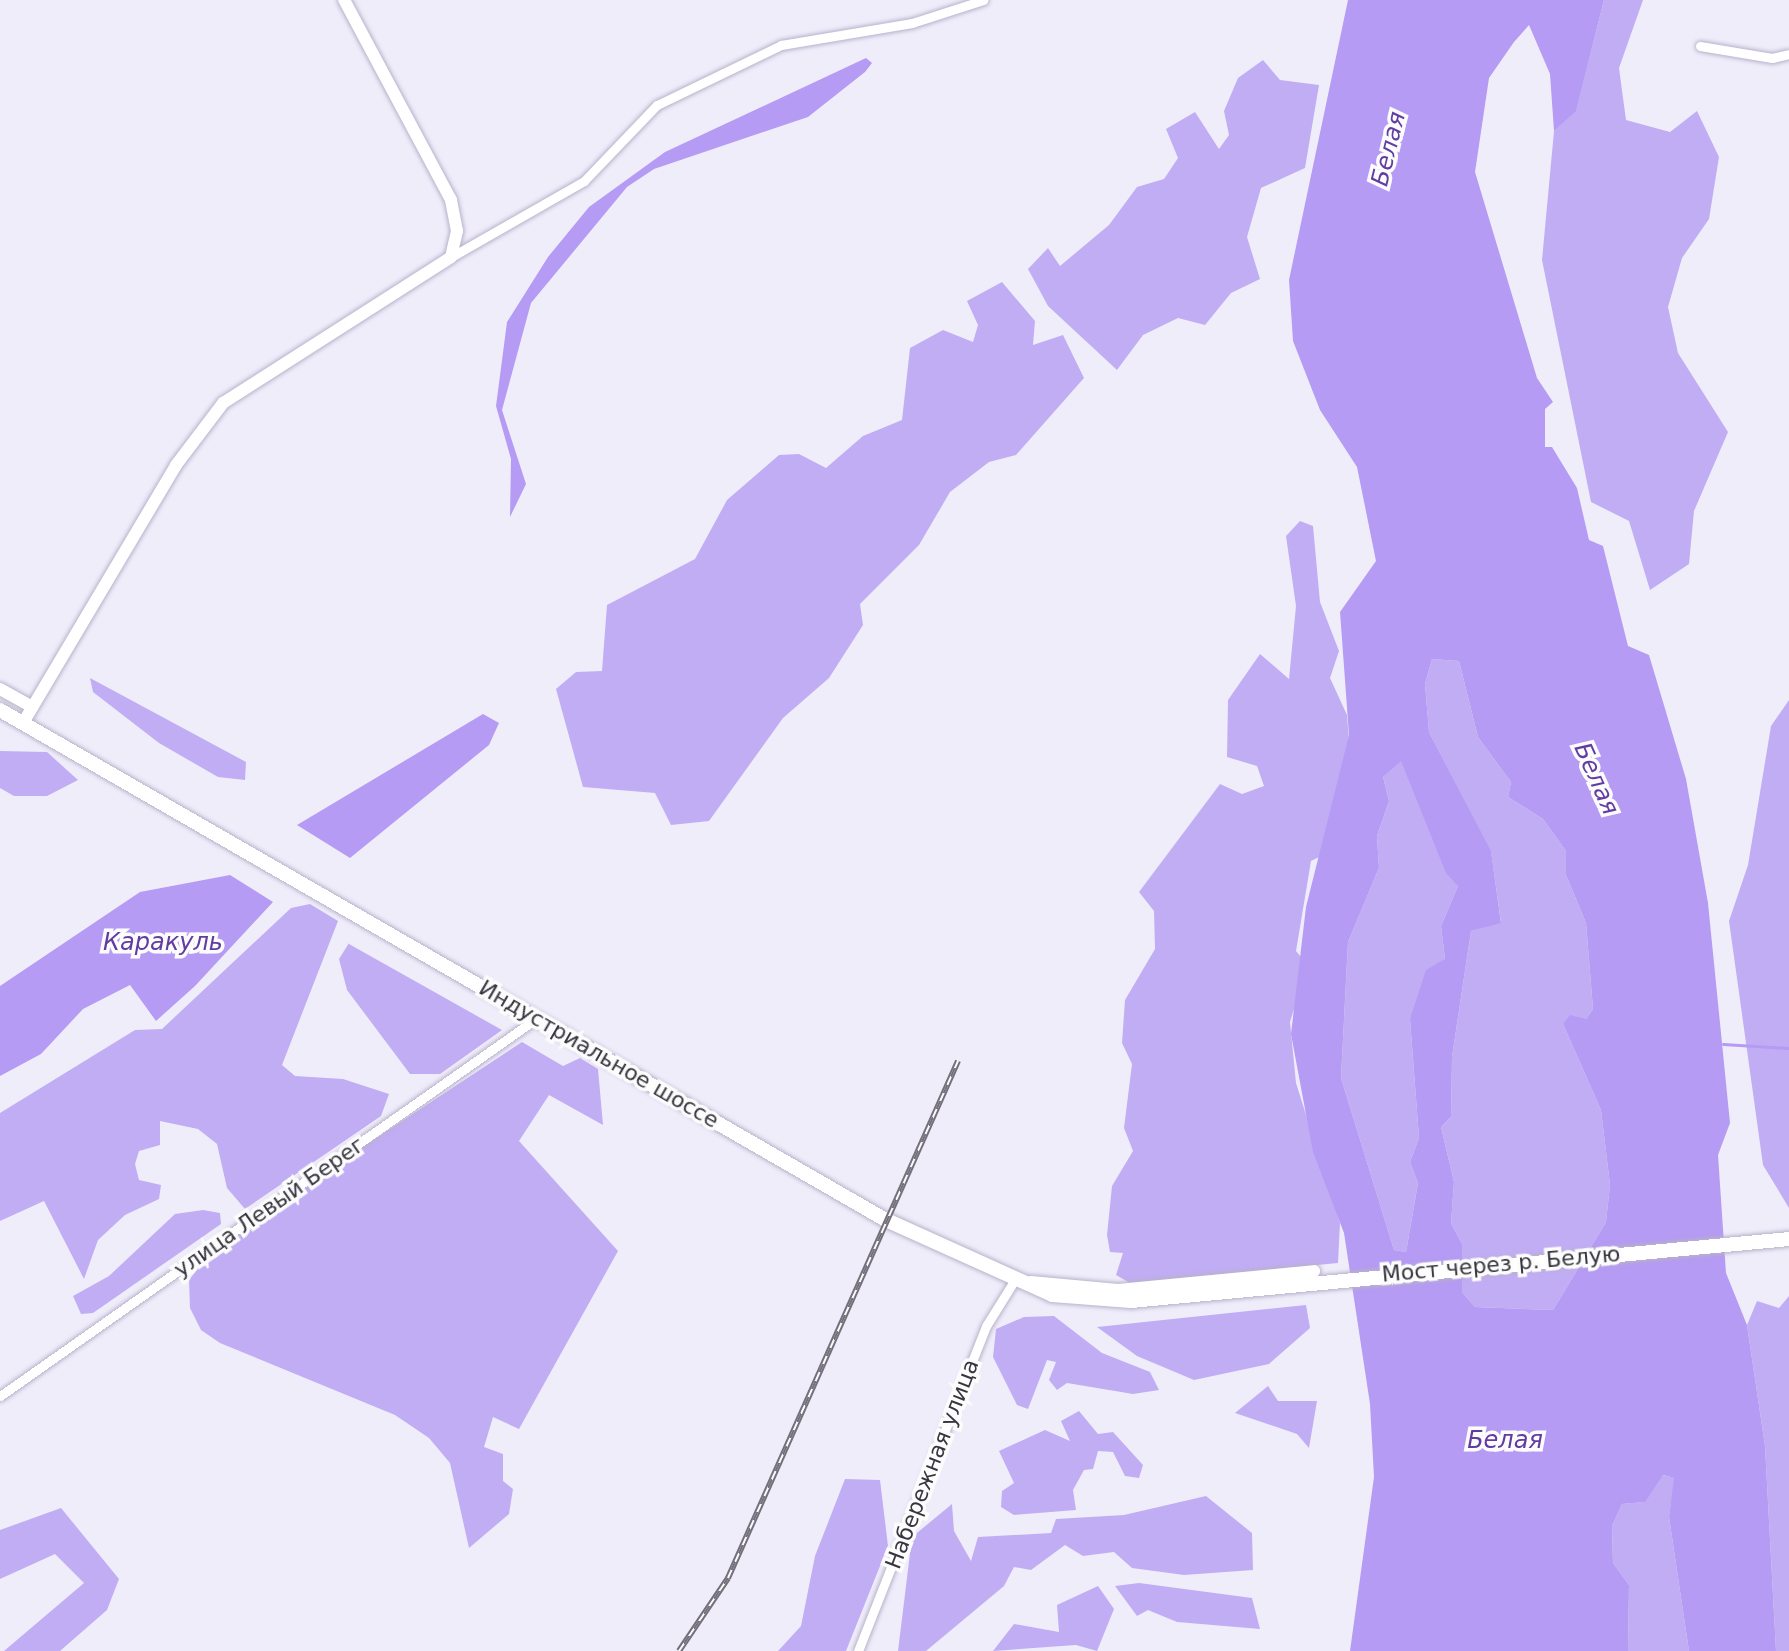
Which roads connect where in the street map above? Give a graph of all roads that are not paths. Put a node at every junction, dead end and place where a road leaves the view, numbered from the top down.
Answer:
1 (344, 0) edge
2 (983, 0) edge
3 (1700, 46) dead end
4 (1789, 54) edge
5 (451, 257) junction
6 (0, 689) edge
7 (32, 707) junction
8 (0, 710) edge
9 (23, 723) junction
10 (537, 1018) junction
11 (1781, 1239) edge
12 (1314, 1271) dead end
13 (1014, 1281) junction
14 (1229, 1288) joint
15 (0, 1396) edge
16 (858, 1651) edge

1 - 5 street
2 - 5 street
3 - 4 street
5 - 7 street
6 - 7 street
7 - 9 street
8 - 9 main road, Индустриальное шоссе
9 - 10 main road, Индустриальное шоссе
10 - 13 main road, Индустриальное шоссе
10 - 15 street, улица Левый Берег
11 - 14 main road, Мост через р. Белую
12 - 13 street
13 - 14 main road, Индустриальное шоссе
13 - 16 street, Набережная улица

